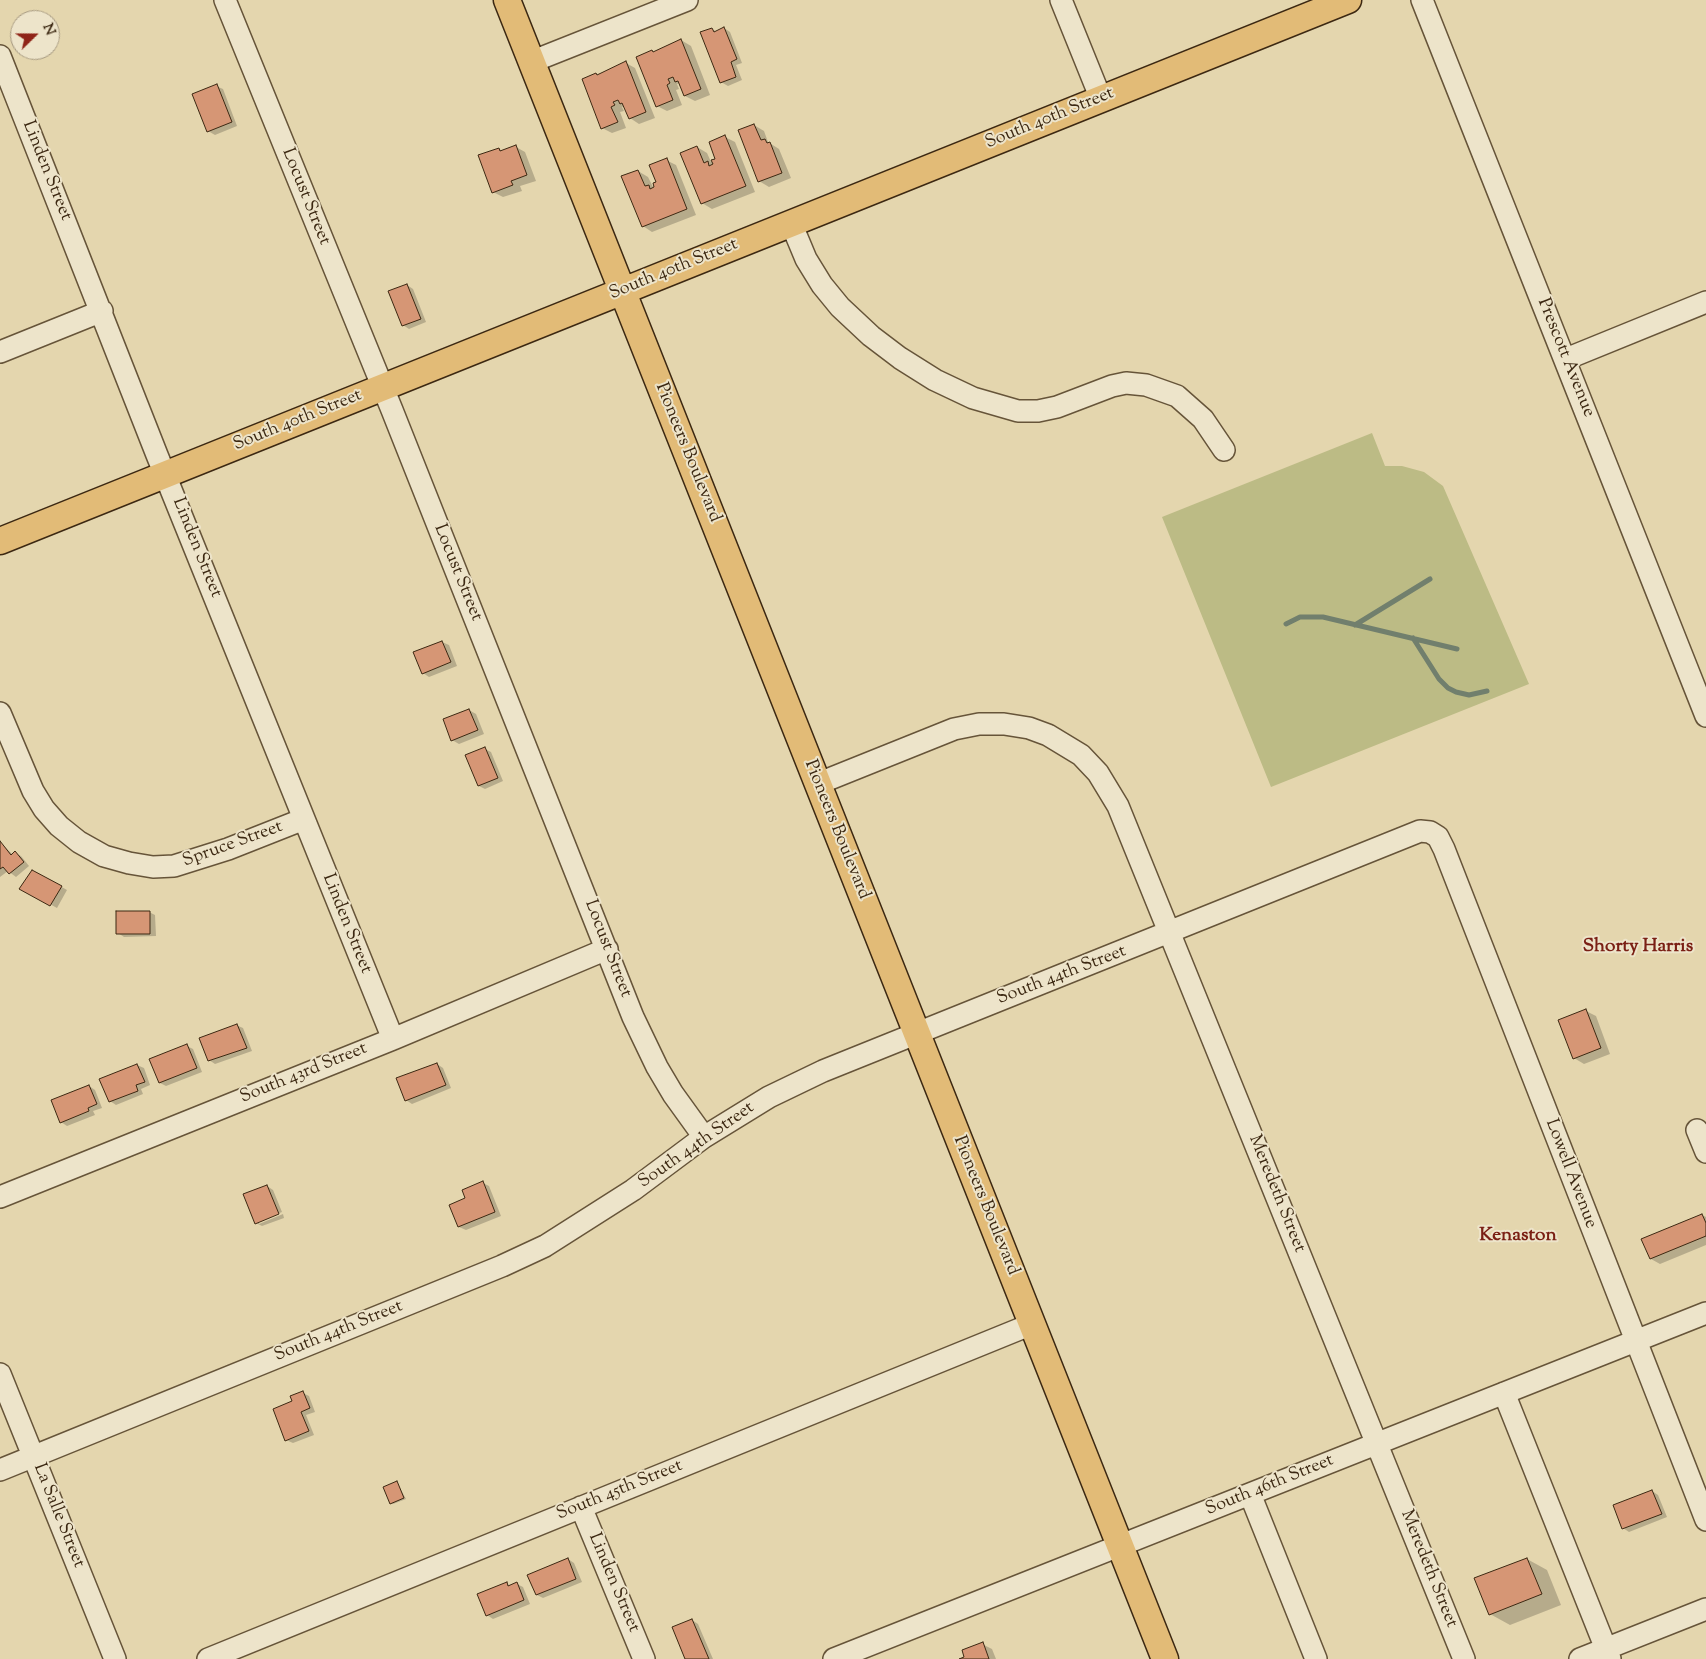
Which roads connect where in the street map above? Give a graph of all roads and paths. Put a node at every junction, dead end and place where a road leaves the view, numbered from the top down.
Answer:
1 (225, 0) edge
2 (507, 0) edge
3 (687, 0) edge
4 (1061, 0) edge
5 (1348, 0) edge
6 (1422, 0) edge
7 (0, 56) edge
8 (531, 62) junction
9 (1100, 99) junction
10 (791, 223) junction
11 (623, 290) junction
12 (1706, 302) edge
13 (102, 310) junction
14 (0, 352) edge
15 (1566, 359) junction
16 (383, 387) junction
17 (1224, 450) dead end
18 (166, 474) junction
19 (0, 541) edge
20 (0, 713) edge
21 (1706, 716) edge
22 (817, 784) junction
23 (304, 818) junction
24 (1430, 832) joint
25 (1170, 933) junction
26 (607, 949) junction
27 (916, 1032) junction
28 (393, 1039) junction
29 (1697, 1130) dead end
30 (704, 1136) junction
31 (1706, 1152) edge
32 (0, 1197) edge
33 (1706, 1313) edge
34 (1032, 1324) junction
35 (1636, 1341) junction
36 (0, 1374) edge
37 (1504, 1393) junction
38 (1378, 1443) junction
39 (34, 1457) junction
40 (0, 1470) edge
41 (1250, 1494) junction
42 (581, 1507) junction
43 (1706, 1520) edge
44 (1120, 1545) junction
45 (1706, 1609) edge
46 (1608, 1654) edge
47 (115, 1659) edge
48 (208, 1659) edge
49 (644, 1659) edge
50 (834, 1659) edge
51 (1165, 1659) edge
52 (1316, 1659) edge
53 (1464, 1659) edge
54 (1580, 1659) edge

1 - 16 street, Locust Street
2 - 8 main road, Pioneers Boulevard
3 - 8 street
4 - 9 street
5 - 9 main road, South 40th Street
6 - 15 street, Prescott Avenue
7 - 13 street, Linden Street
8 - 11 main road, Pioneers Boulevard
9 - 10 main road, South 40th Street
10 - 11 main road, South 40th Street
10 - 17 street
11 - 16 main road, South 40th Street
11 - 22 main road, Pioneers Boulevard
12 - 15 street
13 - 14 street
13 - 18 street, Linden Street
15 - 21 street, Prescott Avenue
16 - 18 main road, South 40th Street
16 - 26 street, Locust Street
18 - 19 main road, South 40th Street
18 - 23 street, Linden Street
20 - 23 street, Spruce Street
22 - 25 street, Meredeth Street
22 - 27 main road, Pioneers Boulevard
23 - 28 street, Linden Street
24 - 25 street, South 44th Street
24 - 35 street, Lowell Avenue
25 - 27 street, South 44th Street
25 - 38 street, Meredeth Street
26 - 28 street, South 43rd Street
26 - 30 street, Locust Street
27 - 30 street, South 44th Street
27 - 34 main road, Pioneers Boulevard
28 - 32 street, South 43rd Street
29 - 31 street
30 - 39 street, South 44th Street
33 - 35 street, South 46th Street
34 - 42 street, South 45th Street
34 - 44 main road, Pioneers Boulevard
35 - 37 street, South 46th Street
35 - 43 street, Lowell Avenue
36 - 39 street, La Salle Street
37 - 38 street, South 46th Street
37 - 46 street
38 - 41 street, South 46th Street
38 - 53 street, Meredeth Street
39 - 40 street, South 44th Street
39 - 47 street, La Salle Street
41 - 44 street, South 46th Street
41 - 52 street
42 - 48 street, South 45th Street
42 - 49 street, Linden Street
44 - 50 street, South 46th Street
44 - 51 main road, Pioneers Boulevard
45 - 46 street
46 - 54 street

